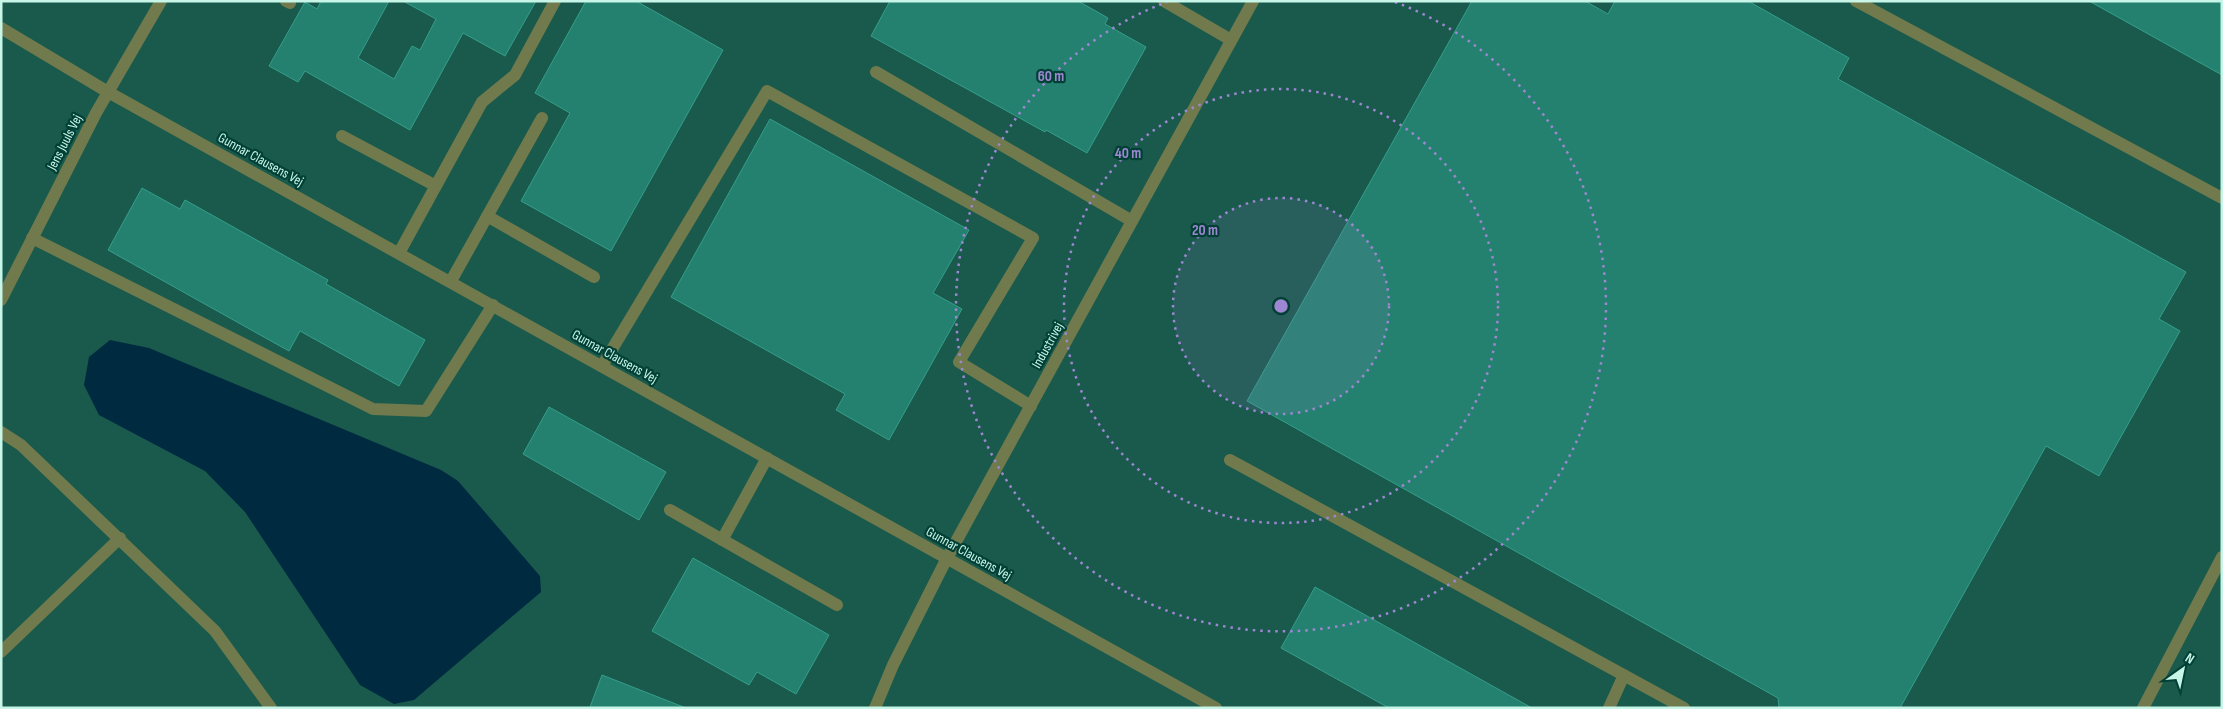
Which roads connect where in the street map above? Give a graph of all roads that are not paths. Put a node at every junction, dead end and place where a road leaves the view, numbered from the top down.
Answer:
1 (161, 1) edge
2 (555, 1) edge
3 (1164, 1) edge
4 (1253, 1) edge
5 (1856, 1) edge
6 (1, 28) edge
7 (1231, 40) junction
8 (876, 72) dead end
9 (108, 92) junction
10 (542, 118) dead end
11 (342, 136) dead end
12 (436, 186) junction
13 (2222, 198) edge
14 (487, 216) junction
15 (1132, 221) junction
16 (32, 238) junction
17 (399, 253) junction
18 (594, 277) dead end
19 (450, 282) junction
20 (1, 300) edge
21 (493, 305) junction
22 (602, 366) junction
23 (1031, 406) junction
24 (1, 432) edge
25 (767, 458) junction
26 (1230, 460) dead end
27 (670, 510) dead end
28 (120, 538) junction
29 (722, 540) junction
30 (2222, 557) edge
31 (947, 558) junction
32 (837, 605) dead end
33 (1, 652) edge
34 (1624, 675) junction
35 (271, 708) edge
36 (875, 708) edge
37 (1216, 708) edge
38 (1609, 708) edge
39 (1684, 708) edge
40 (2143, 708) edge

1 - 9 street, Jens Juuls Vej
2 - 12 street
3 - 7 street
4 - 7 street, Industrivej
5 - 13 street
6 - 9 street, Gunnar Clausens Vej
7 - 15 street, Industrivej
8 - 15 street
9 - 16 street, Jens Juuls Vej
9 - 17 street, Gunnar Clausens Vej
10 - 14 street
11 - 12 street
12 - 17 street
14 - 18 street
14 - 19 street
15 - 23 street, Industrivej
16 - 20 street, Jens Juuls Vej
16 - 21 street
17 - 19 street, Gunnar Clausens Vej
19 - 21 street, Gunnar Clausens Vej
21 - 22 street, Gunnar Clausens Vej
22 - 23 street
22 - 25 street, Gunnar Clausens Vej
23 - 31 street, Industrivej
24 - 28 street
25 - 29 street
25 - 31 street, Gunnar Clausens Vej
26 - 34 street
27 - 29 street
28 - 33 street
28 - 35 street
29 - 32 street
30 - 40 street
31 - 36 street, Industrivej
31 - 37 street, Gunnar Clausens Vej
34 - 38 street
34 - 39 street

